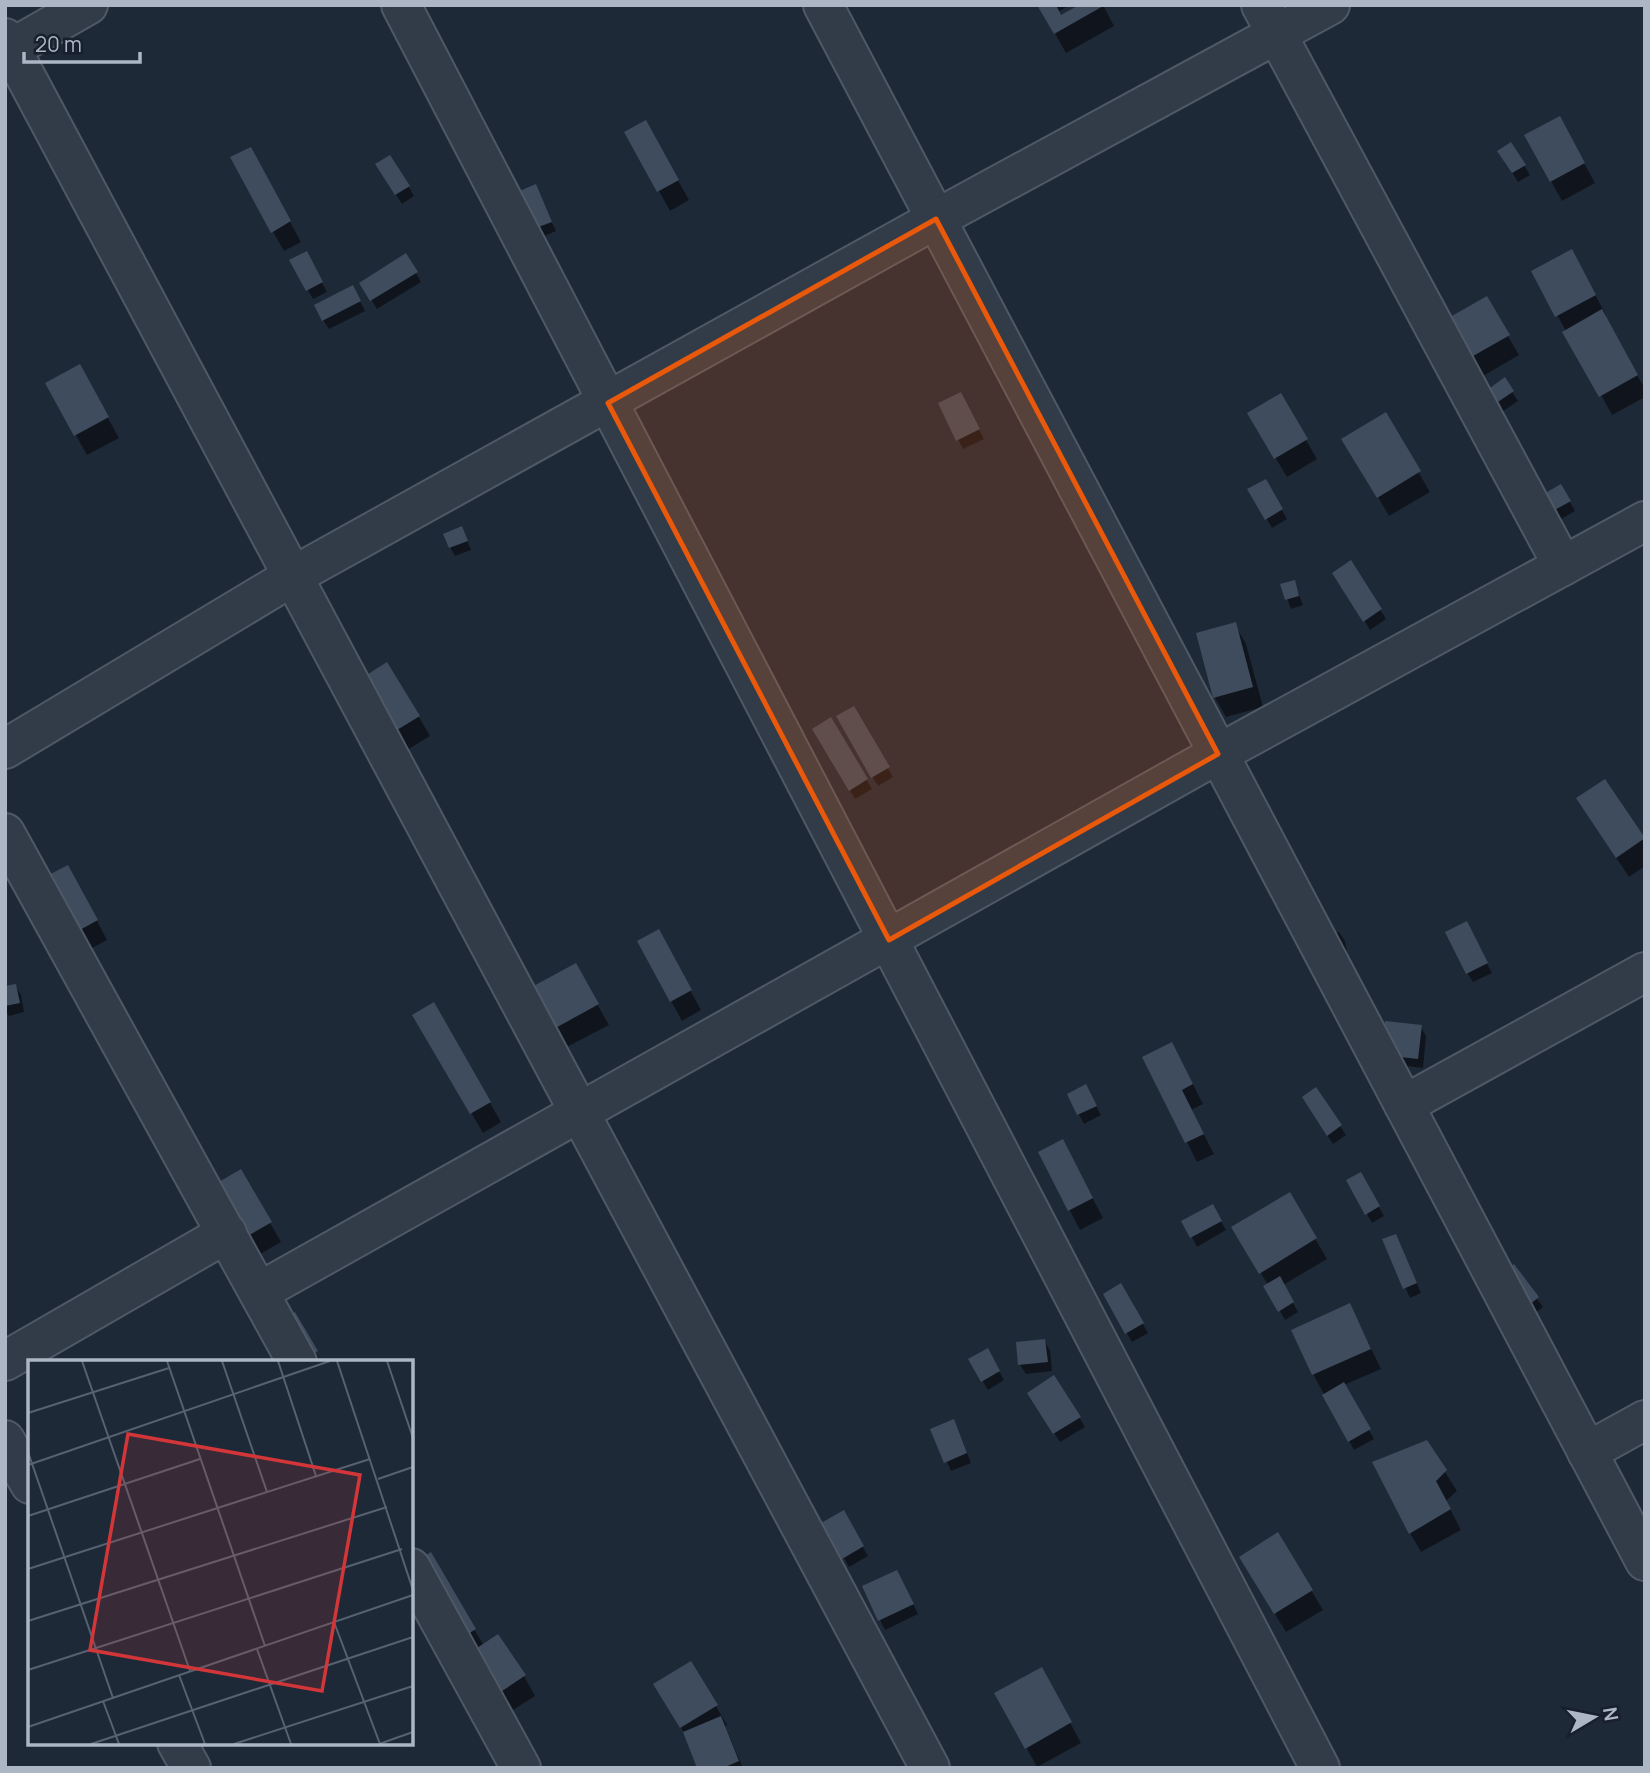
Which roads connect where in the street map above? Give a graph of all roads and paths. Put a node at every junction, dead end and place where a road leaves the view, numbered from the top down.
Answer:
1 (88, 5) edge
2 (401, 5) edge
3 (823, 5) edge
4 (1330, 5) edge
5 (1269, 20) edge
6 (7, 46) edge
7 (936, 219) junction
8 (608, 402) junction
9 (1645, 521) edge
10 (1563, 566) junction
11 (293, 576) junction
12 (5, 749) edge
13 (1218, 754) junction
14 (5, 833) edge
15 (889, 940) junction
16 (1645, 972) edge
17 (1404, 1105) junction
18 (579, 1112) junction
19 (227, 1233) junction
20 (259, 1292) junction
21 (297, 1360) edge
22 (5, 1362) edge
23 (1645, 1420) edge
24 (5, 1440) edge
25 (1587, 1452) junction
26 (28, 1480) edge
27 (1645, 1561) edge
28 (413, 1572) edge
29 (178, 1745) edge
30 (191, 1768) edge
31 (522, 1768) edge
32 (930, 1768) edge
33 (1320, 1768) edge

1 - 6 street
2 - 8 street
3 - 7 street
4 - 5 street
5 - 7 street
5 - 10 street
6 - 11 street
7 - 8 street
7 - 13 street
8 - 11 street
8 - 15 street
9 - 10 street
10 - 13 street
11 - 12 street
11 - 18 street
13 - 15 street
13 - 17 street
14 - 19 street
15 - 18 street
15 - 33 street
16 - 17 street
17 - 25 street
18 - 20 street
18 - 32 street
19 - 20 street
19 - 22 street
20 - 21 street
23 - 25 street
24 - 26 street
25 - 27 street
28 - 31 street
29 - 30 street

